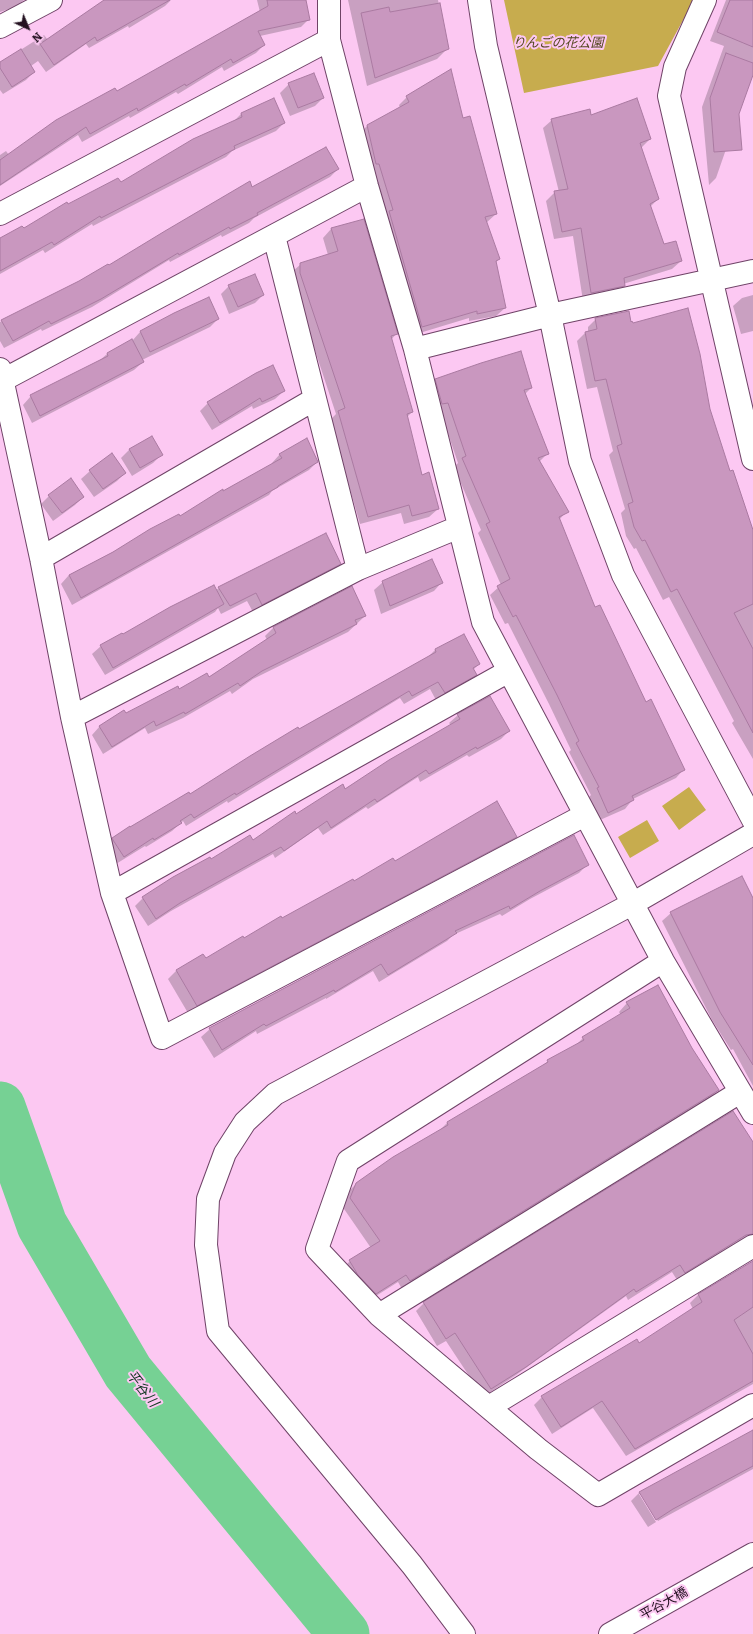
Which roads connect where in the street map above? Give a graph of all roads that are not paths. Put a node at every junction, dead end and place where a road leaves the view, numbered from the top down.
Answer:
1 (51, 0) edge
2 (329, 0) edge
3 (479, 0) edge
4 (705, 0) edge
5 (0, 27) edge
6 (329, 40) junction
7 (367, 186) junction
8 (0, 214) edge
9 (274, 236) junction
10 (753, 271) edge
11 (711, 280) junction
12 (550, 315) junction
13 (415, 349) junction
14 (1, 375) edge
15 (315, 399) junction
16 (753, 459) edge
17 (459, 527) junction
18 (41, 558) junction
19 (358, 569) junction
20 (509, 671) junction
21 (72, 717) junction
22 (585, 815) junction
23 (753, 820) edge
24 (753, 834) edge
25 (112, 893) junction
26 (632, 904) junction
27 (663, 961) junction
28 (740, 1092) junction
29 (753, 1113) edge
30 (753, 1246) edge
31 (379, 1315) junction
32 (753, 1405) edge
33 (489, 1406) junction
34 (753, 1554) edge
35 (464, 1634) edge
36 (610, 1634) edge

1 - 5 street
2 - 6 street
3 - 12 street
4 - 11 street
6 - 7 street
6 - 8 street
7 - 9 street
7 - 13 street
9 - 14 street
9 - 15 street
10 - 11 street
11 - 12 street
11 - 16 street
12 - 13 street
12 - 23 street
13 - 17 street
14 - 18 street
15 - 18 street
15 - 19 street
17 - 19 street
17 - 20 street
18 - 21 street
19 - 21 street
20 - 22 street
20 - 25 street
21 - 25 street
22 - 25 street
22 - 26 street
24 - 26 street
26 - 27 street
26 - 35 street
27 - 28 street
27 - 31 street
28 - 29 street
28 - 31 street
30 - 33 street
31 - 33 street
32 - 33 street
34 - 36 street, 平谷大橋

